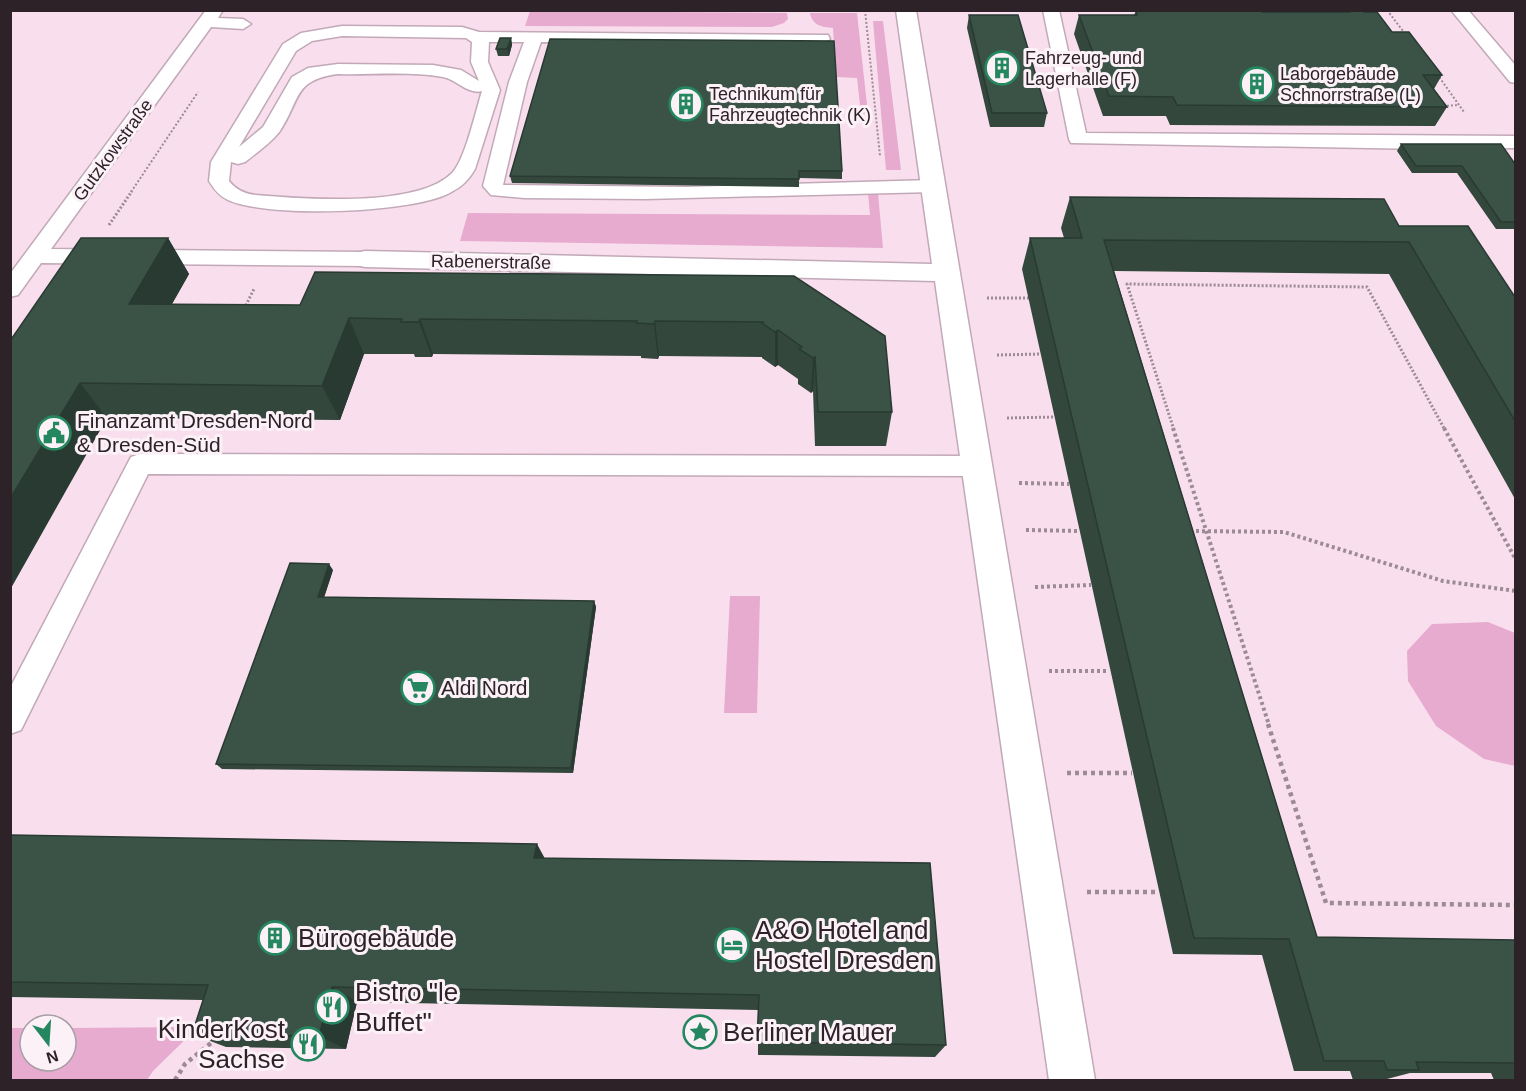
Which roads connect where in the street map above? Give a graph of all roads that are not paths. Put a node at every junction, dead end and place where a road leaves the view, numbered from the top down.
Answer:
1 (906, 10) edge
2 (1051, 10) edge
3 (1460, 10) edge
4 (211, 16) edge
5 (243, 24) dead end
6 (536, 36) junction
7 (476, 37) junction
8 (822, 39) edge
9 (1515, 78) edge
10 (477, 87) junction
11 (523, 122) edge
12 (506, 133) junction
13 (1515, 142) edge
14 (238, 158) junction
15 (439, 186) junction
16 (933, 186) junction
17 (498, 191) junction
18 (35, 256) junction
19 (365, 259) joint
20 (947, 273) junction
21 (10, 290) edge
22 (978, 474) junction
23 (10, 720) edge
24 (1072, 1080) edge

1 - 16 street
2 - 13 lane
3 - 9 lane
4 - 5 lane
4 - 18 lane, Gutzkowstraße
6 - 7 lane
6 - 8 lane
6 - 12 lane
7 - 15 lane
7 - 15 lane
10 - 14 lane
10 - 14 lane
10 - 15 lane
11 - 12 lane
12 - 17 lane
14 - 15 lane
15 - 17 lane
16 - 17 lane
16 - 20 street
18 - 19 lane, Rabenerstraße
18 - 21 lane, Gutzkowstraße
19 - 20 street, Rabenerstraße
20 - 22 street
22 - 23 lane
22 - 24 street

